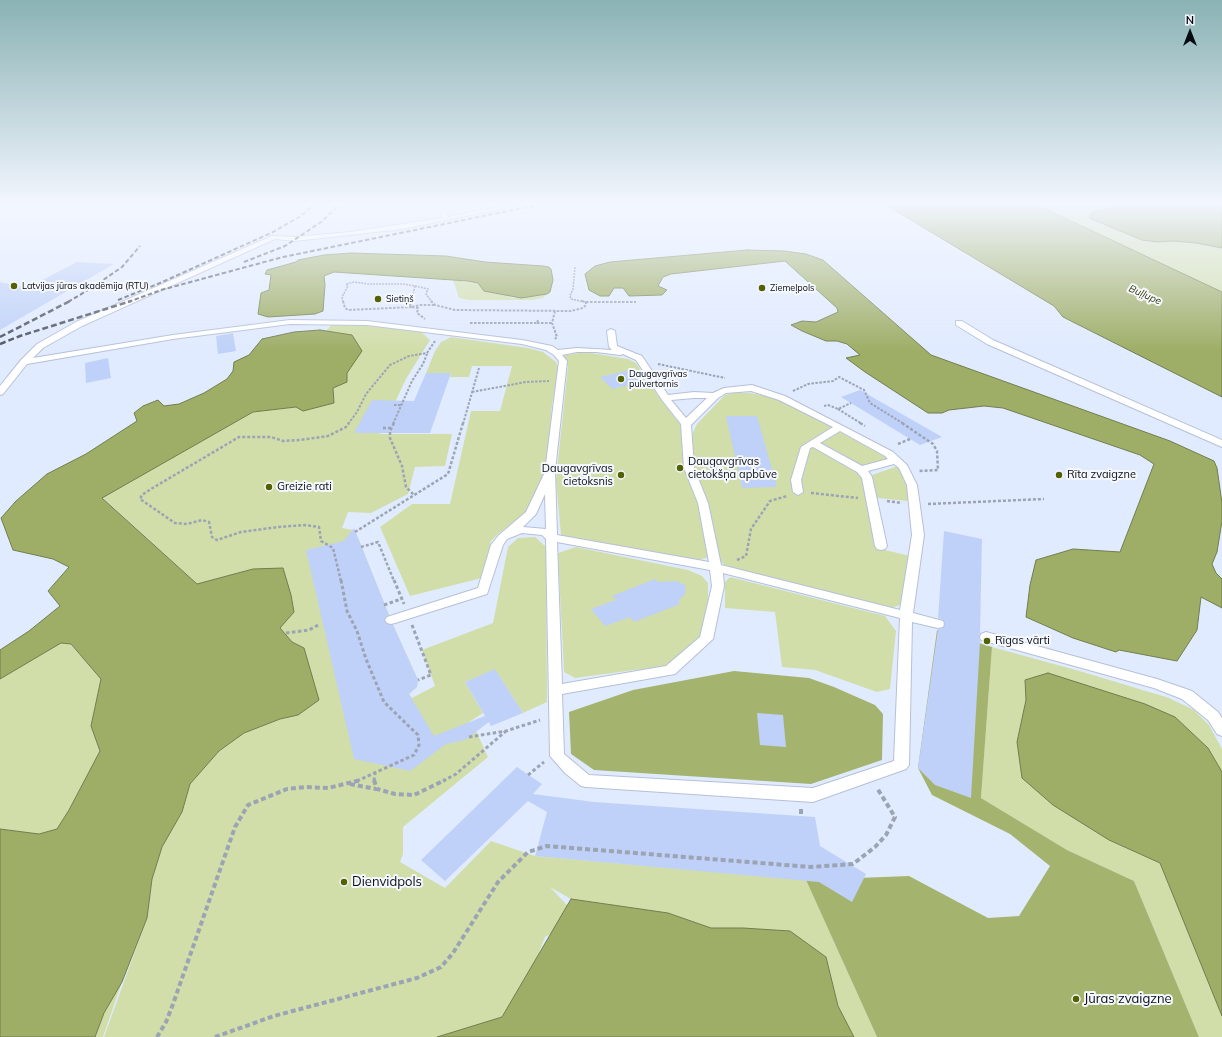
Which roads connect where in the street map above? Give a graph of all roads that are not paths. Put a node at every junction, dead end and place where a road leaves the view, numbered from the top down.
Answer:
1 (237, 253) edge
2 (959, 323) dead end
3 (611, 331) dead end
4 (553, 350) junction
5 (629, 354) junction
6 (24, 362) junction
7 (0, 392) edge
8 (715, 396) junction
9 (665, 398) junction
10 (686, 424) junction
11 (840, 427) junction
12 (813, 443) junction
13 (1222, 444) edge
14 (895, 460) junction
15 (861, 470) junction
16 (550, 471) junction
17 (798, 492) dead end
18 (503, 537) junction
19 (552, 538) junction
20 (881, 546) dead end
21 (716, 567) junction
22 (906, 615) junction
23 (391, 620) dead end
24 (938, 624) dead end
25 (986, 637) dead end
26 (556, 690) junction
27 (1222, 730) edge

1 - 6 lane
2 - 13 lane
3 - 5 lane
4 - 5 lane
4 - 6 lane
4 - 16 lane
5 - 9 lane
6 - 7 lane
8 - 9 lane
8 - 10 lane
8 - 11 lane
9 - 10 lane
10 - 21 lane
11 - 12 lane
11 - 14 lane
12 - 15 lane
12 - 17 lane
14 - 15 lane
14 - 22 lane
15 - 20 lane
16 - 18 lane
16 - 19 lane
18 - 19 lane
18 - 23 lane
19 - 21 lane
19 - 26 lane
21 - 22 lane
21 - 26 lane
22 - 24 lane
22 - 26 lane
25 - 27 lane

